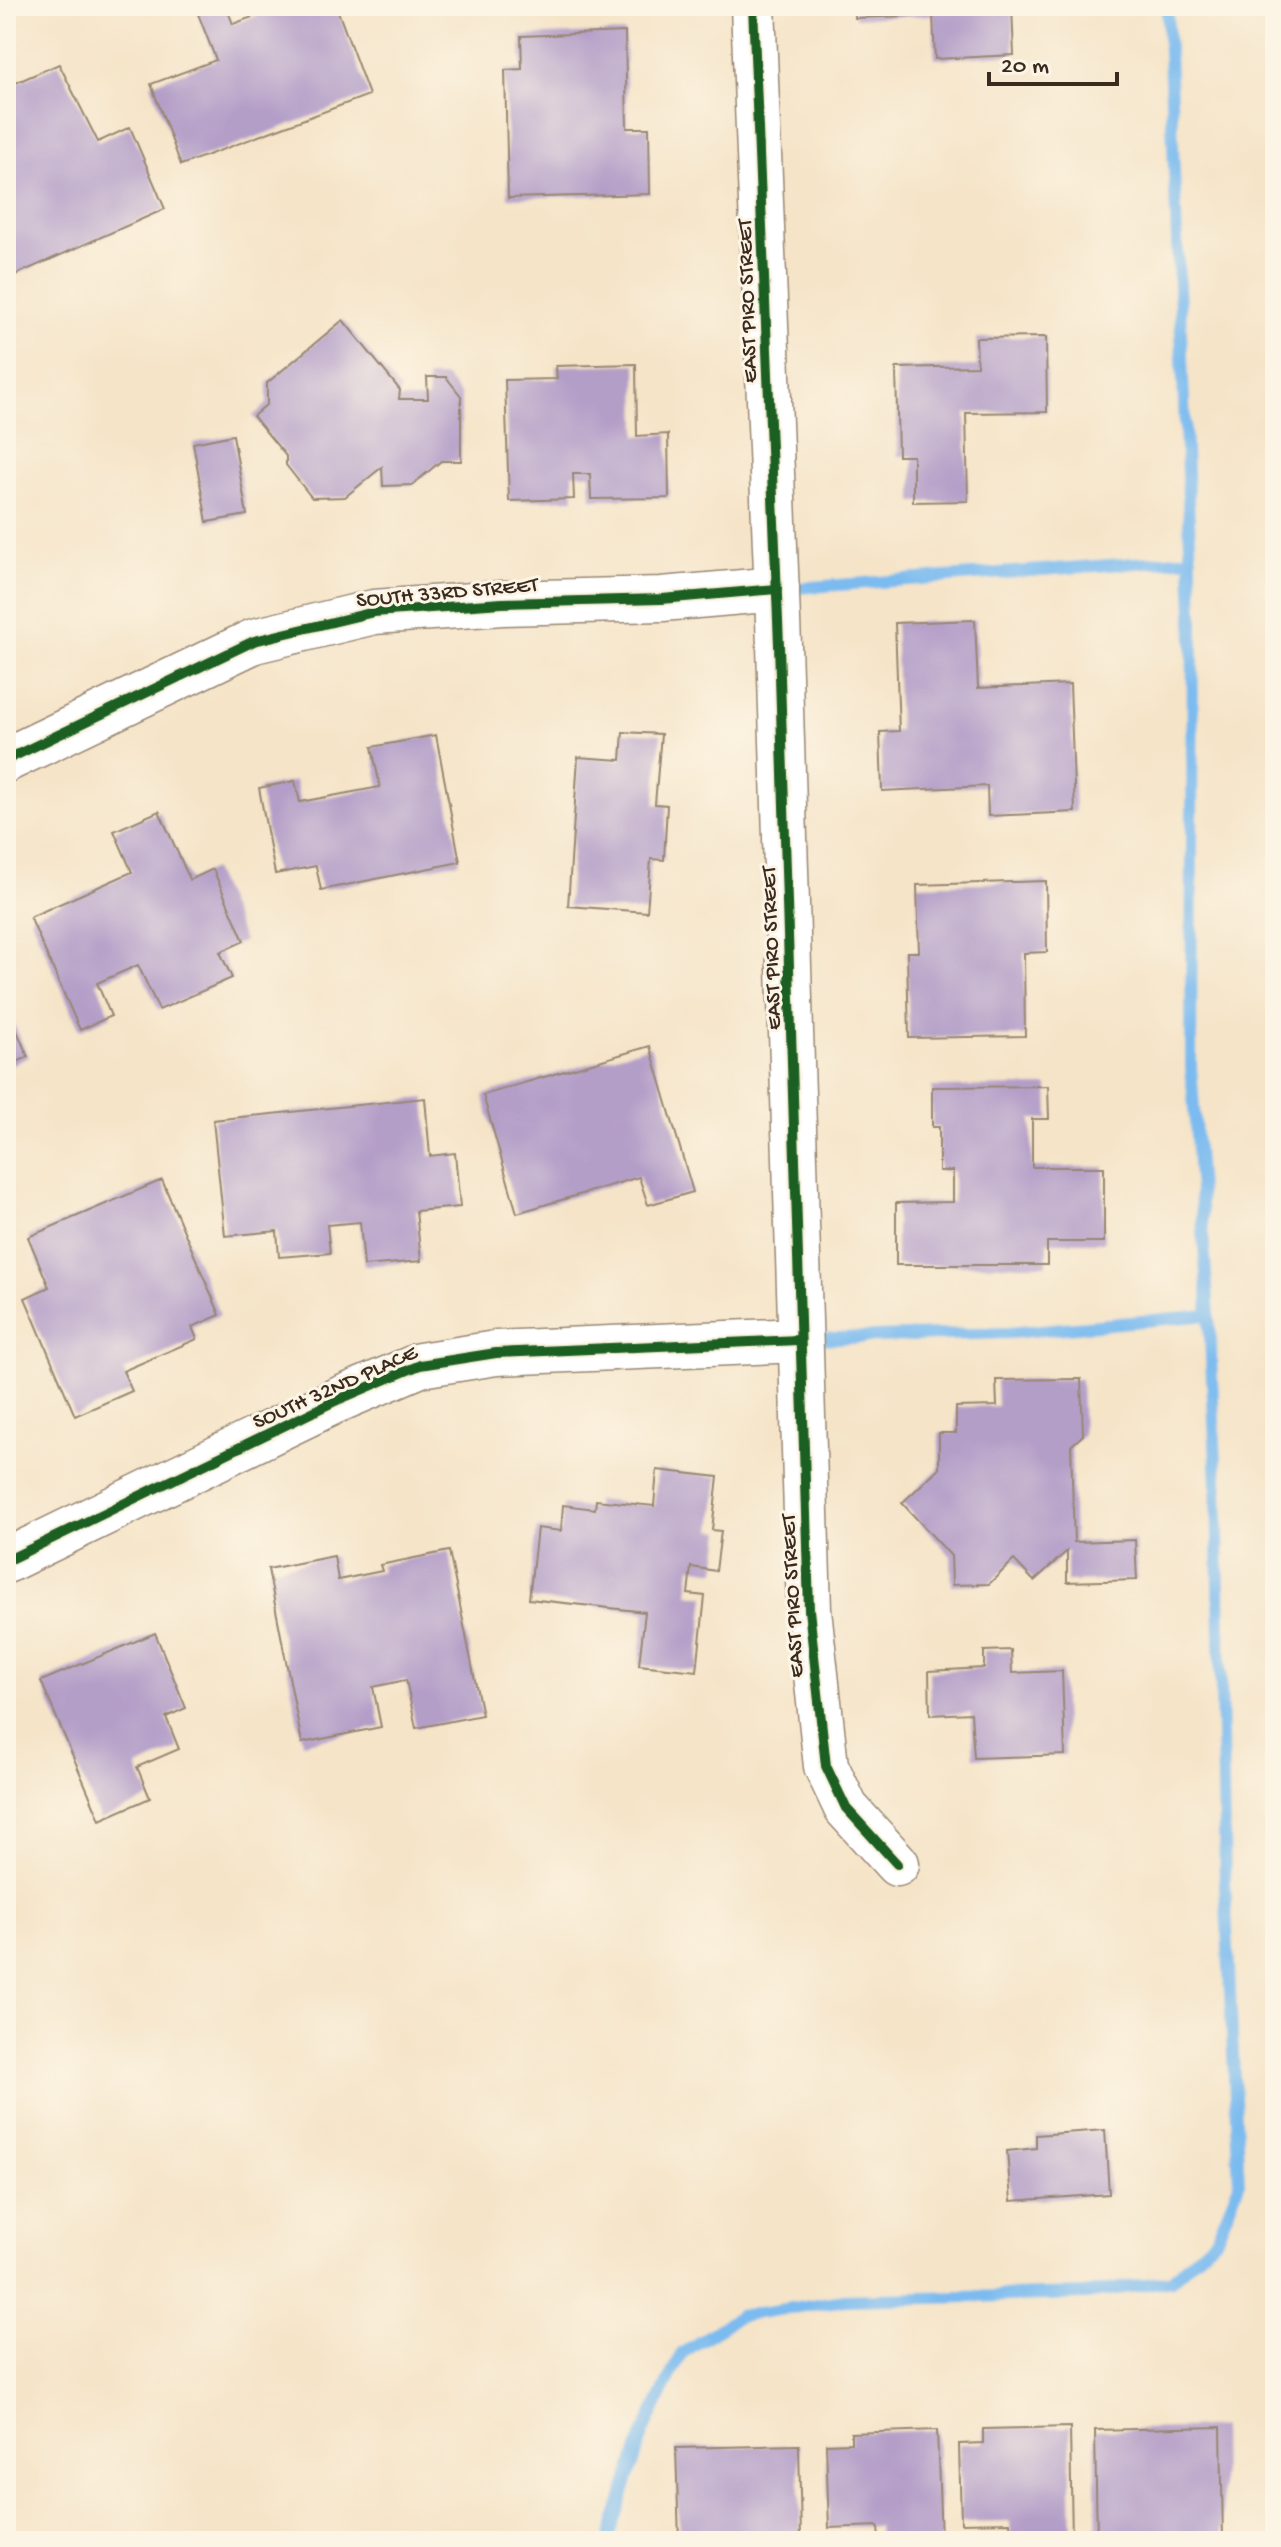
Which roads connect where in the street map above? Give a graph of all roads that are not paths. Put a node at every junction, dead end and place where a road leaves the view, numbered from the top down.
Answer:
1 (753, 6) edge
2 (777, 589) junction
3 (6, 760) edge
4 (799, 1340) junction
5 (6, 1561) edge
6 (897, 1864) dead end

1 - 2 street, EAST PIRO STREET
2 - 3 street, SOUTH 33RD STREET
2 - 4 street, EAST PIRO STREET
4 - 5 street, SOUTH 32ND PLACE
4 - 6 street, EAST PIRO STREET

